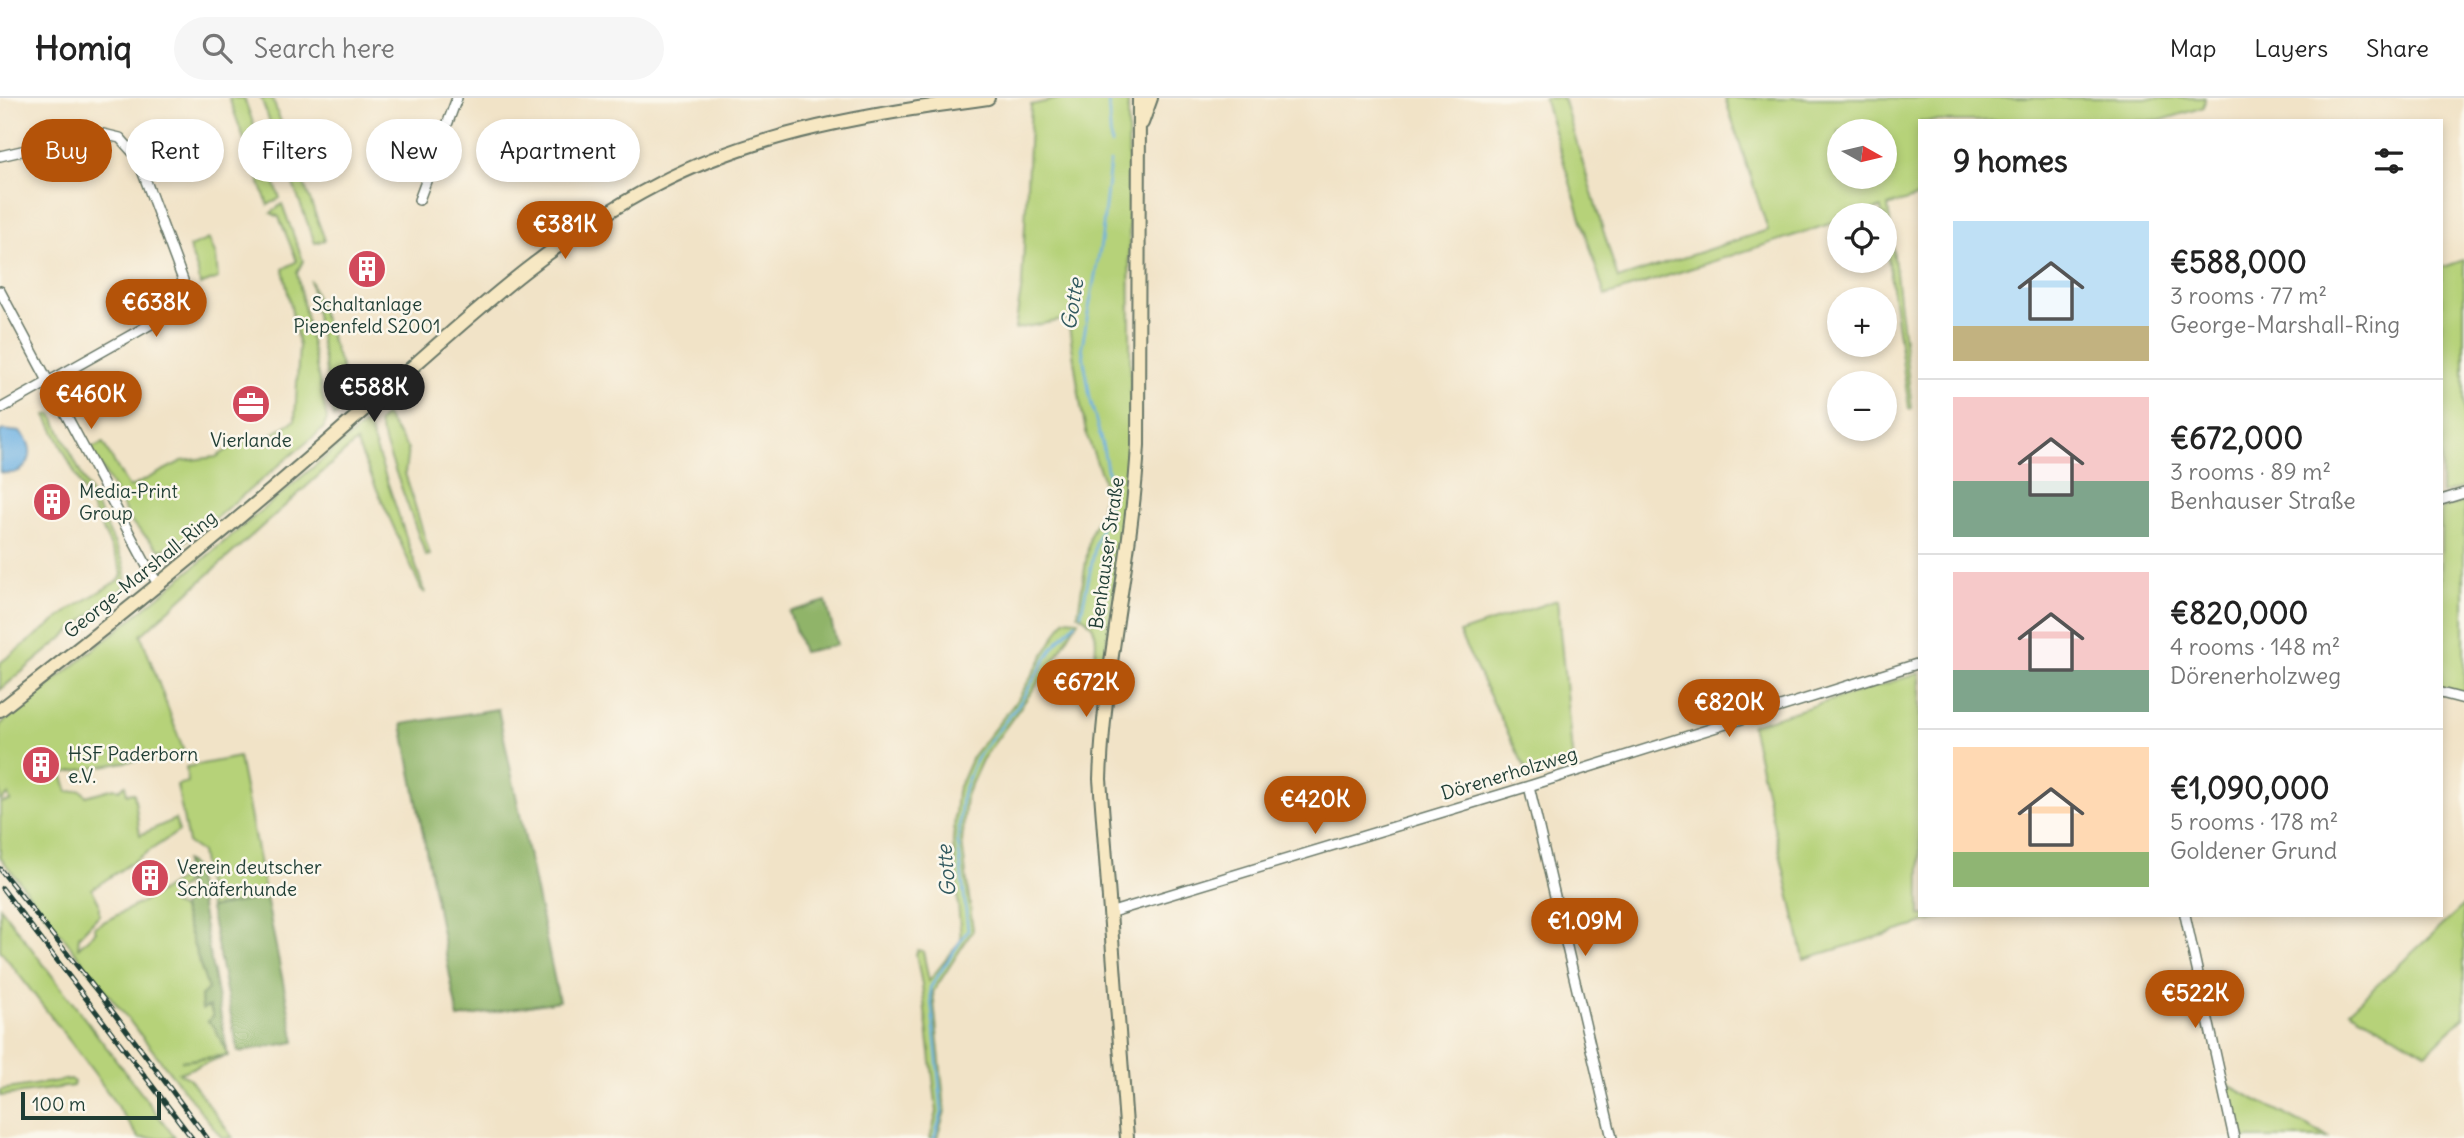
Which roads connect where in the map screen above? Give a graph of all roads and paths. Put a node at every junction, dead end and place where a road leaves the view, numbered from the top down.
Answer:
1 (457, 98) edge
2 (988, 98) edge
3 (1139, 98) edge
4 (1151, 98) edge
5 (1139, 134) junction
6 (0, 156) edge
7 (419, 200) dead end
8 (0, 291) edge
9 (48, 383) junction
10 (0, 408) edge
11 (2464, 493) edge
12 (2443, 499) edge
13 (159, 585) junction
14 (1918, 664) edge
15 (2443, 693) edge
16 (2464, 699) edge
17 (0, 710) edge
18 (1529, 786) junction
19 (1108, 914) junction
20 (2185, 917) edge
21 (1126, 1138) edge
22 (1612, 1138) edge
23 (2234, 1138) edge

1 - 7 street
2 - 13 main road, George-Marshall-Ring
3 - 5 main road, Benhauser Straße
4 - 5 main road
5 - 19 main road, Benhauser Straße
6 - 9 street
8 - 9 street
9 - 10 street
9 - 13 street
11 - 12 street
13 - 17 main road, George-Marshall-Ring
14 - 18 street, Dörenerholzweg
15 - 16 street
18 - 19 street, Dörenerholzweg
18 - 22 street
19 - 21 main road, Benhauser Straße
20 - 23 street

